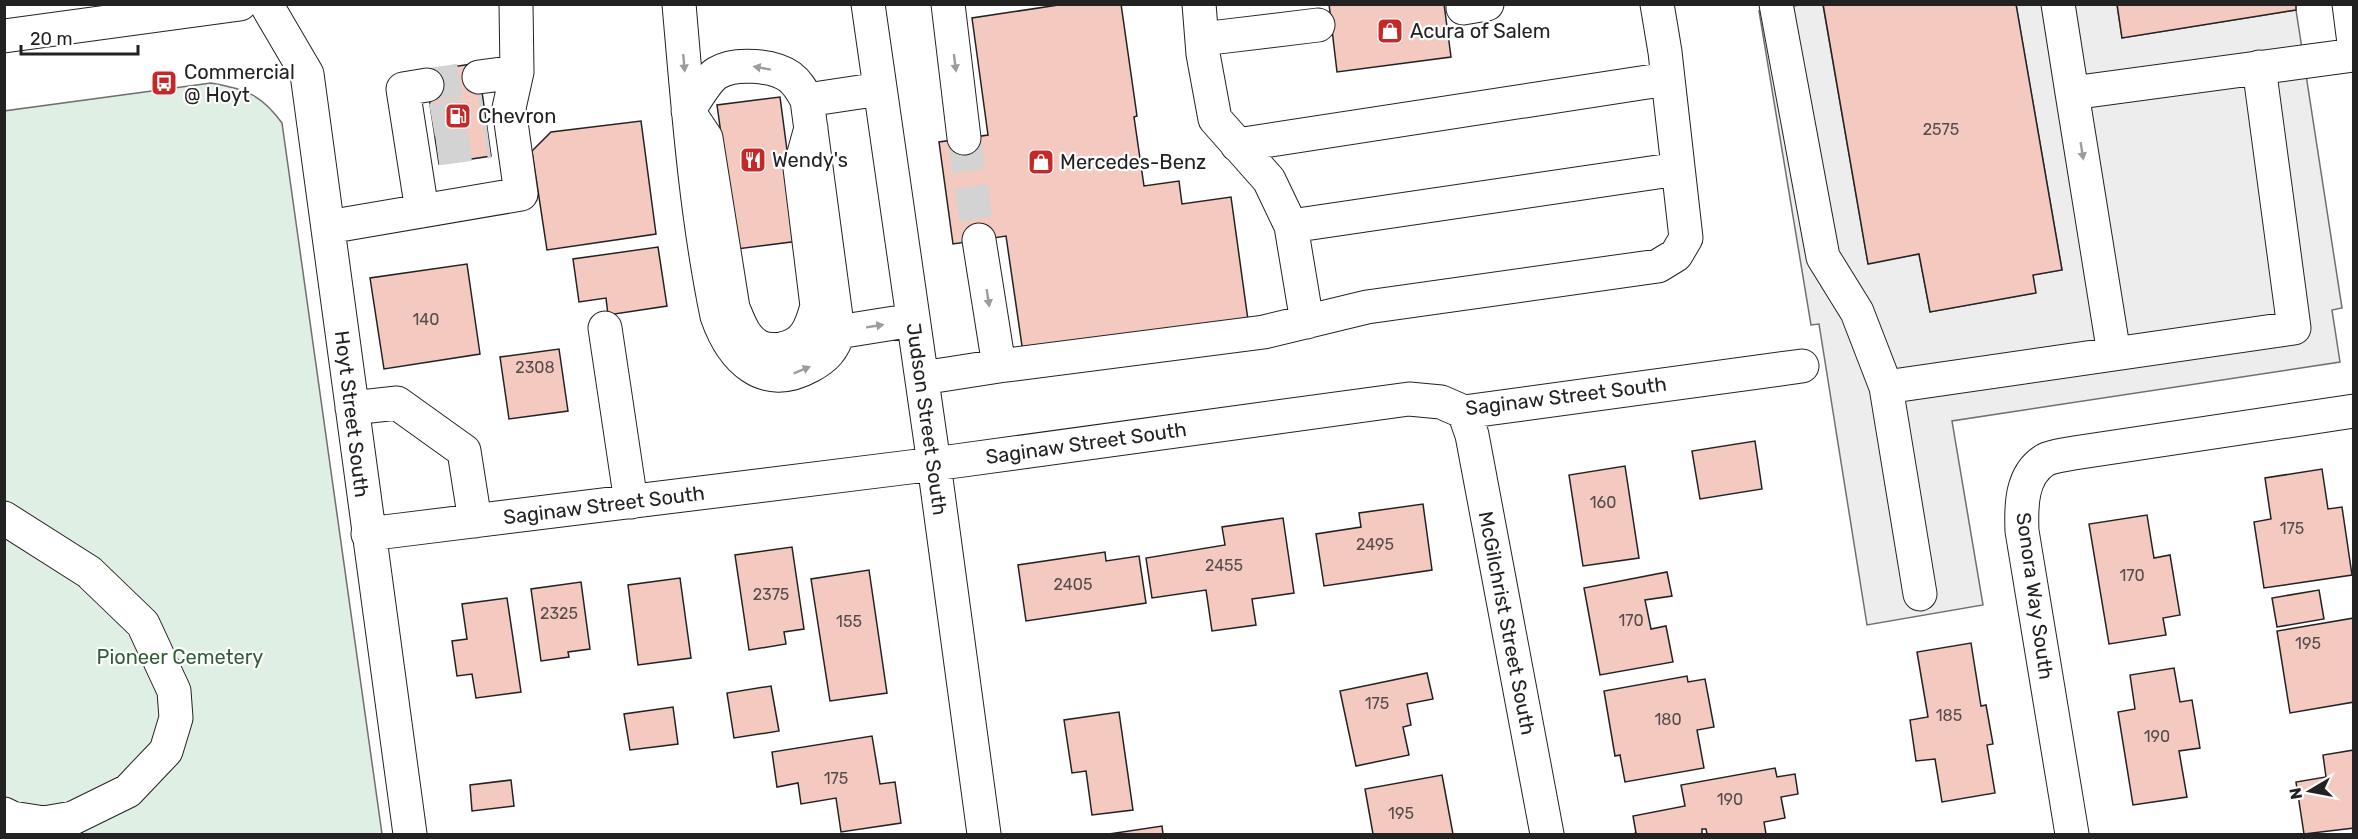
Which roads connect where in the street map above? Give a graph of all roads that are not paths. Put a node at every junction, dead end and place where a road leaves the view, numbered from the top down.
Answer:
1 (240, 4) edge
2 (266, 4) edge
3 (516, 4) edge
4 (679, 4) edge
5 (868, 4) edge
6 (948, 4) edge
7 (1199, 4) edge
8 (1657, 4) edge
9 (1776, 4) edge
10 (2058, 4) edge
11 (2349, 4) edge
12 (1318, 24) dead end
13 (4, 36) edge
14 (1202, 39) junction
15 (2354, 43) edge
16 (2354, 55) edge
17 (2259, 67) junction
18 (517, 72) junction
19 (479, 77) tunnel mouth
20 (1667, 79) junction
21 (415, 87) dead end
22 (880, 89) junction
23 (2072, 93) junction
24 (688, 111) junction
25 (809, 114) junction
26 (964, 138) tunnel mouth
27 (1237, 145) junction
28 (1678, 170) junction
29 (422, 212) junction
30 (1291, 226) junction
31 (328, 227) junction
32 (979, 240) tunnel mouth
33 (913, 320) junction
34 (1307, 322) junction
35 (605, 328) dead end
36 (838, 332) junction
37 (2114, 354) junction
38 (999, 366) junction
39 (1802, 366) dead end
40 (922, 378) junction
41 (1886, 387) junction
42 (352, 408) junction
43 (2354, 411) edge
44 (1464, 412) junction
45 (934, 464) junction
46 (631, 502) junction
47 (4, 518) edge
48 (475, 521) junction
49 (368, 534) junction
50 (1920, 594) dead end
51 (4, 814) edge
52 (410, 834) edge
53 (984, 834) edge
54 (1547, 834) edge
55 (2072, 834) edge

1 - 13 street
2 - 31 street, Hoyt Street South
3 - 18 street
4 -> 24 street
5 - 22 street, Judson Street South
6 -> 26 street
7 - 14 street
8 - 20 street
9 - 41 street
10 - 23 street
11 - 15 street
12 - 14 street
14 - 27 street
16 - 17 street
17 - 23 street
17 - 37 street
18 - 19 street
18 - 29 street
20 - 27 street
20 - 28 street
21 - 29 street
22 - 25 street
22 - 33 street, Judson Street South
23 -> 37 street
25 -> 24 street
24 - 25 street
24 -> 36 street
25 - 36 street
27 - 30 street
28 - 30 street
28 - 34 street
29 - 31 street
30 - 34 street
31 - 42 street, Hoyt Street South
32 -> 38 street
36 -> 33 street
33 - 40 street, Judson Street South
34 - 38 street
35 - 46 street
37 - 41 street
38 - 40 street
39 - 44 street, Saginaw Street South
40 - 45 street, Judson Street South
41 - 50 street
42 - 48 street
42 - 49 street, Hoyt Street South
43 - 55 street, Sonora Way South
44 - 45 street, Saginaw Street South
44 - 54 street, McGilchrist Street South
45 - 46 street, Saginaw Street South
45 - 53 street, Judson Street South
46 - 48 street, Saginaw Street South
47 - 51 street
48 - 49 street, Saginaw Street South
49 - 52 street, Hoyt Street South

